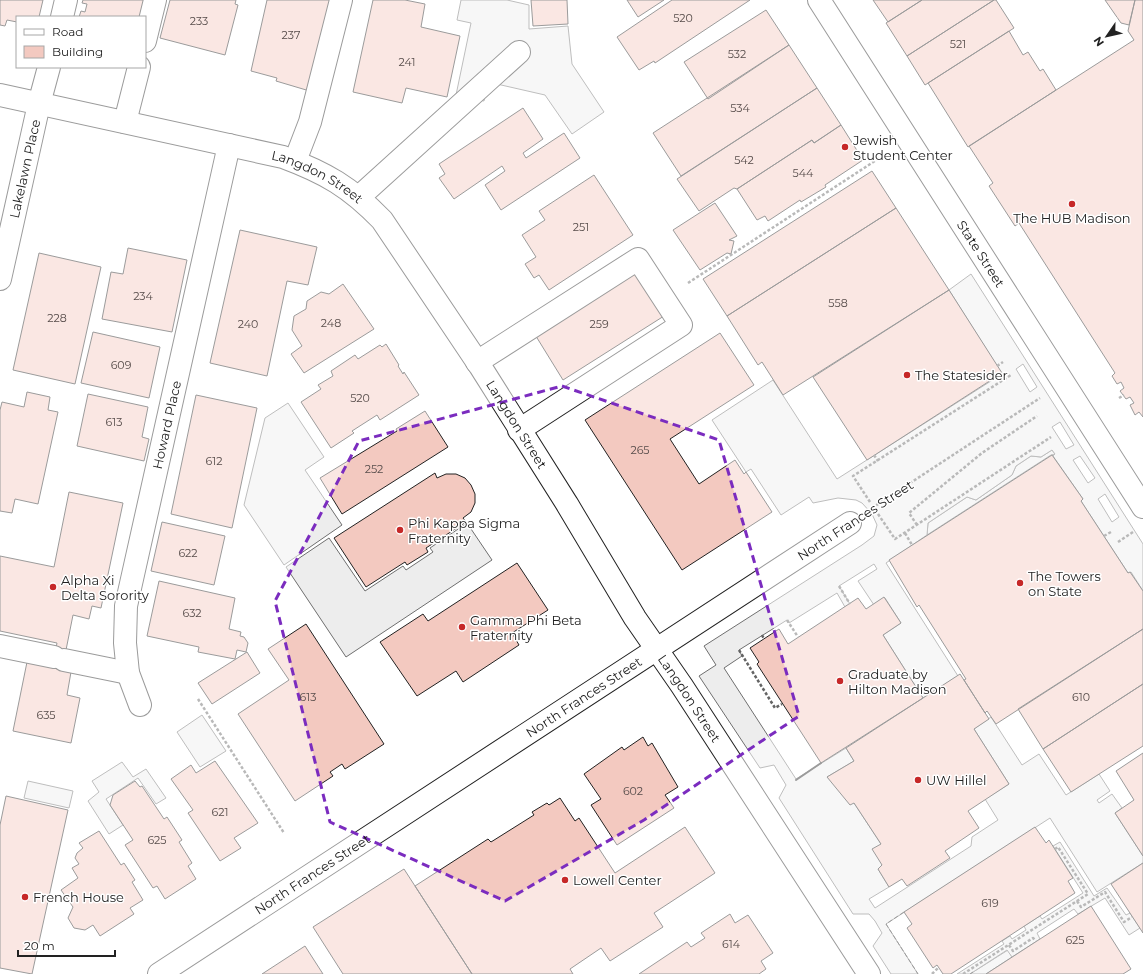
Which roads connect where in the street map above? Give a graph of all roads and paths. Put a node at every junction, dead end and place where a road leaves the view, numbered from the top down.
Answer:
1 (66, 0) edge
2 (155, 0) edge
3 (341, 0) edge
4 (819, 0) edge
5 (62, 16) edge
6 (146, 37) edge
7 (519, 52) dead end
8 (49, 68) edge
9 (139, 68) edge
10 (0, 95) edge
11 (38, 104) junction
12 (125, 122) junction
13 (908, 139) junction
14 (229, 145) junction
15 (294, 161) junction
16 (359, 198) junction
17 (0, 280) edge
18 (664, 298) junction
19 (477, 362) junction
20 (1003, 362) dead end
21 (997, 366) dead end
22 (1011, 375) dead end
23 (1124, 395) dead end
24 (1042, 397) dead end
25 (1119, 398) dead end
26 (1038, 416) dead end
27 (519, 430) junction
28 (1051, 437) dead end
29 (874, 455) dead end
30 (878, 461) junction
31 (854, 476) dead end
32 (1143, 507) edge
33 (850, 523) joint
34 (917, 525) junction
35 (1135, 531) dead end
36 (1111, 532) dead end
37 (904, 533) junction
38 (1104, 536) dead end
39 (895, 540) dead end
40 (1118, 542) dead end
41 (912, 545) dead end
42 (839, 586) dead end
43 (850, 604) dead end
44 (787, 620) dead end
45 (762, 636) dead end
46 (798, 637) dead end
47 (764, 639) dead end
48 (0, 646) edge
49 (657, 650) junction
50 (739, 650) dead end
51 (128, 673) junction
52 (198, 699) dead end
53 (782, 704) dead end
54 (140, 705) dead end
55 (284, 833) dead end
56 (1055, 849) dead end
57 (1077, 901) junction
58 (1132, 917) dead end
59 (1036, 941) dead end
60 (1009, 944) junction
61 (939, 967) dead end
62 (158, 974) edge
63 (869, 974) edge
64 (932, 974) edge
65 (963, 974) edge

1 - 5 street
2 - 6 street
3 - 15 street
4 - 13 street, State Street
7 - 16 street
8 - 11 street, Lakelawn Place
9 - 12 street
10 - 11 street, Langdon Street
11 - 12 street, Langdon Street
11 - 17 street, Lakelawn Place
12 - 14 street, Langdon Street
13 - 18 path
13 - 32 street, State Street
14 - 15 street, Langdon Street
14 - 51 street, Howard Place
15 - 16 street, Langdon Street
16 - 19 street, Langdon Street
18 - 19 street
18 - 27 street
19 - 27 street, Langdon Street
20 - 21 path
22 - 30 path
23 - 25 path
24 - 33 path, North Frances Street
26 - 34 path
27 - 49 street, Langdon Street
28 - 34 path
29 - 30 path
30 - 31 path
33 - 49 street, North Frances Street
34 - 37 path
35 - 40 path
36 - 38 path
37 - 39 path
37 - 41 path
42 - 43 path
44 - 46 path
45 - 47 path
48 - 51 street
49 - 62 street, North Frances Street
49 - 63 street, Langdon Street
50 - 53 path
51 - 54 street, Howard Place
52 - 55 path
56 - 57 path
57 - 58 path
57 - 60 path
59 - 60 path
60 - 65 path
61 - 64 path

